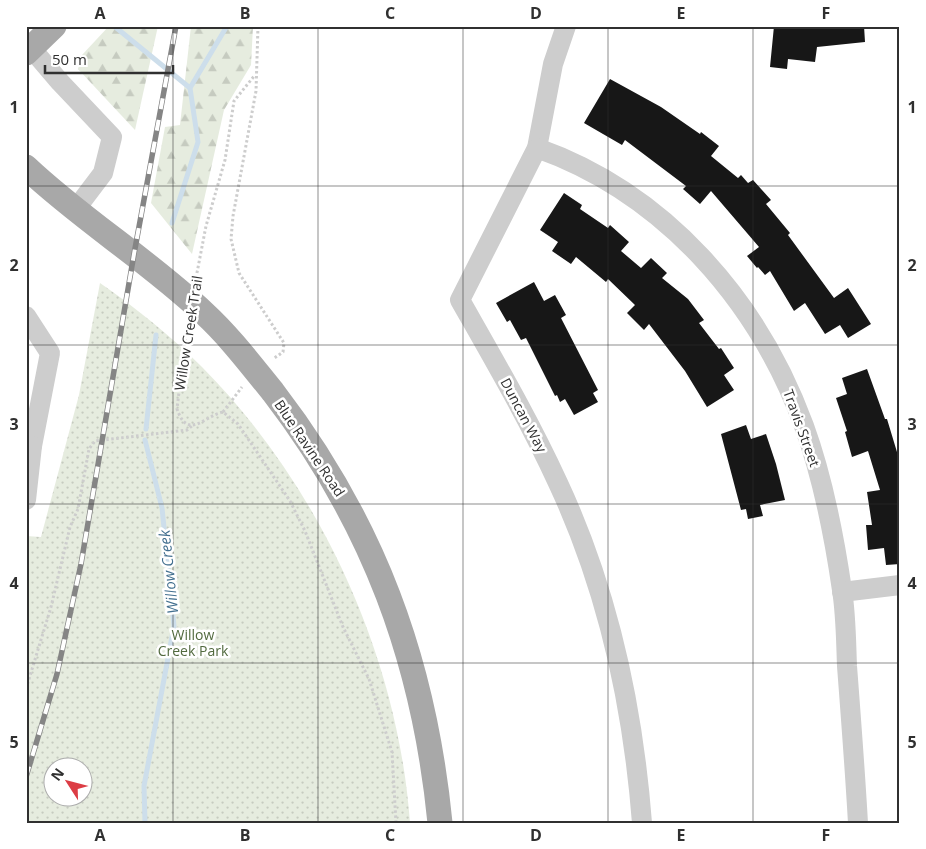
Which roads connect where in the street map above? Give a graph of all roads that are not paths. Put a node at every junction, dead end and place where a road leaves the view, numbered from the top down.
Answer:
1 (54, 26) edge
2 (566, 26) edge
3 (29, 50) edge
4 (537, 148) junction
5 (26, 167) edge
6 (75, 210) junction
7 (26, 316) edge
8 (29, 441) edge
9 (26, 500) edge
10 (900, 586) edge
11 (842, 592) junction
12 (440, 823) edge
13 (642, 823) edge
14 (858, 823) edge

1 - 3 main road
2 - 4 street, Duncan Way
3 - 6 street
4 - 11 street, Travis Street
4 - 13 street, Duncan Way
5 - 6 main road, Blue Ravine Road
6 - 12 main road, Blue Ravine Road
7 - 8 street
8 - 9 street
10 - 11 street
11 - 14 street, Travis Street

